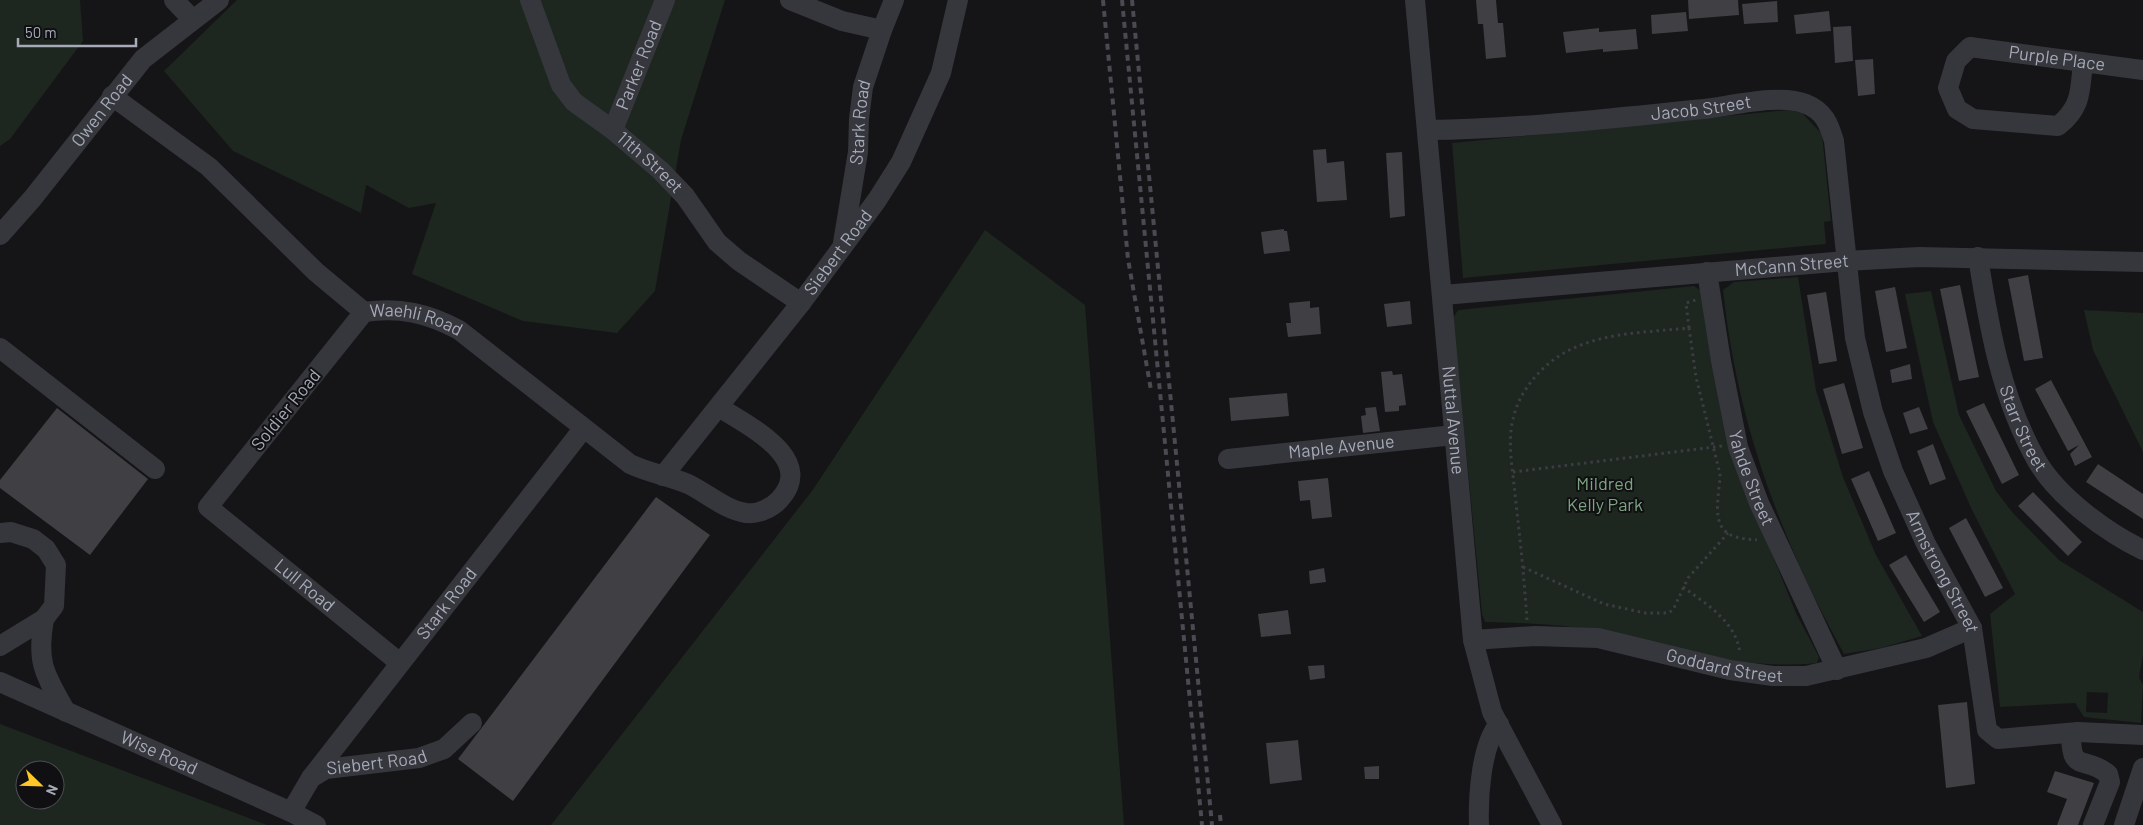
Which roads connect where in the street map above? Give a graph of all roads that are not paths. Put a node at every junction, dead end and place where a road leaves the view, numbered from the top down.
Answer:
1 (174, 0) edge
2 (219, 0) edge
3 (530, 0) edge
4 (665, 0) edge
5 (790, 0) edge
6 (894, 0) edge
7 (958, 0) edge
8 (1415, 0) edge
9 (192, 19) junction
10 (882, 30) junction
11 (2083, 62) junction
12 (2143, 70) edge
13 (112, 96) junction
14 (613, 130) junction
15 (1427, 130) junction
16 (0, 235) edge
17 (842, 247) junction
18 (1978, 257) junction
19 (1846, 261) junction
20 (2143, 262) edge
21 (1707, 272) junction
22 (1443, 296) junction
23 (801, 303) junction
24 (364, 312) junction
25 (0, 348) edge
26 (718, 407) junction
27 (583, 429) junction
28 (1454, 435) junction
29 (1228, 459) dead end
30 (155, 469) dead end
31 (664, 476) junction
32 (208, 507) joint
33 (0, 533) edge
34 (2143, 550) edge
35 (44, 620) junction
36 (1972, 628) junction
37 (1474, 640) junction
38 (0, 646) edge
39 (400, 663) junction
40 (1837, 670) junction
41 (0, 682) edge
42 (66, 712) junction
43 (472, 723) dead end
44 (1499, 724) junction
45 (2071, 733) junction
46 (2143, 735) edge
47 (2143, 768) edge
48 (311, 778) junction
49 (291, 812) junction
50 (316, 825) edge
51 (1479, 825) edge
52 (1552, 825) edge
53 (2093, 825) edge
54 (2124, 825) edge

1 - 9 street
2 - 9 street, Owen Road
3 - 14 street, 11th Street
4 - 14 street, Parker Road
5 - 10 street
6 - 10 street, Stark Road
7 - 17 street, Siebert Road
8 - 15 street, Nuttal Avenue
9 - 13 street, Owen Road
10 - 17 street, Stark Road
11 - 11 street, Purple Place
11 - 12 street, Purple Place
13 - 16 street, Owen Road
13 - 24 street, Waehli Road
14 - 23 street, 11th Street
15 - 19 street, Jacob Street
15 - 22 street, Nuttal Avenue
17 - 23 street, Siebert Road
18 - 19 street, McCann Street
18 - 20 street, McCann Street
18 - 34 street, Starr Street
19 - 21 street, McCann Street
19 - 36 street, Armstrong Street
21 - 22 street, McCann Street
21 - 40 street, Yahde Street
22 - 28 street, Nuttal Avenue
23 - 26 street, Siebert Road
24 - 27 street, Waehli Road
24 - 32 street, Soldier Road
25 - 30 street
26 - 31 street, Siebert Road
26 - 31 street, Waehli Road
27 - 31 street, Waehli Road
27 - 39 street, Stark Road
28 - 29 street, Maple Avenue
28 - 37 street, Nuttal Avenue
32 - 39 street, Lull Road
33 - 35 street
35 - 38 street
35 - 42 street
36 - 40 street, Goddard Street
36 - 45 street, Armstrong Street
37 - 40 street, Goddard Street
37 - 44 street, Nuttal Avenue
39 - 48 street, Stark Road
41 - 42 street, Wise Road
42 - 49 street, Wise Road
43 - 48 street, Siebert Road
44 - 51 street
44 - 52 street, Nuttal Avenue
45 - 46 street, Armstrong Street
45 - 53 street
47 - 54 street
48 - 49 street, Siebert Road
49 - 50 street, Wise Road

